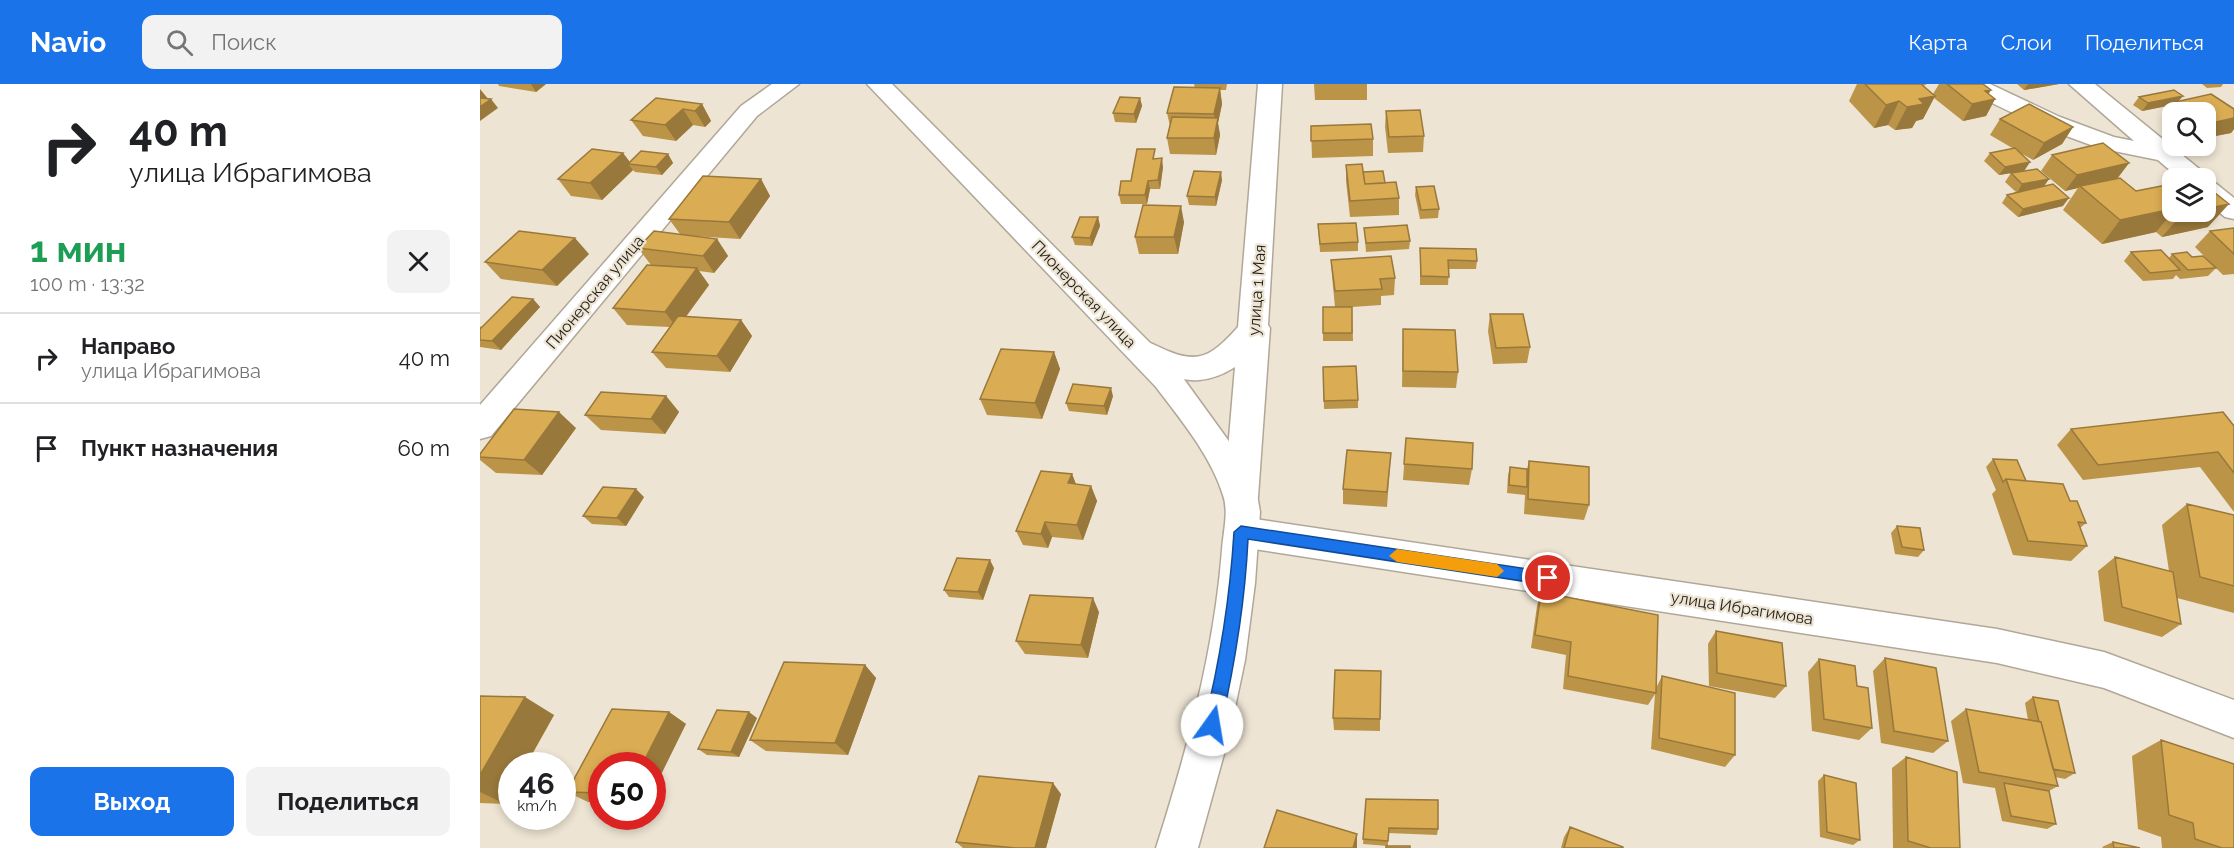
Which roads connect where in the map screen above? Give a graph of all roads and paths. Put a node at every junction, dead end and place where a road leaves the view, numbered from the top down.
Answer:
1 (787, 84) edge
2 (879, 84) edge
3 (1270, 84) edge
4 (1971, 84) edge
5 (2081, 84) edge
6 (2162, 152) edge
7 (2162, 153) edge
8 (2167, 156) edge
9 (2182, 168) edge
10 (2216, 197) edge
11 (2234, 211) edge
12 (1255, 328) junction
13 (1137, 349) junction
14 (480, 427) edge
15 (1241, 514) junction
16 (2234, 719) edge
17 (1178, 848) edge

1 - 14 street, Пионерская улица
2 - 13 street, Пионерская улица
3 - 12 street, улица 1 Мая
4 - 7 street
5 - 6 street
8 - 9 street
10 - 11 street
12 - 13 street
12 - 15 street, улица 1 Мая
13 - 15 street, Пионерская улица
15 - 16 street, улица Ибрагимова
15 - 17 street, улица 1 Мая

